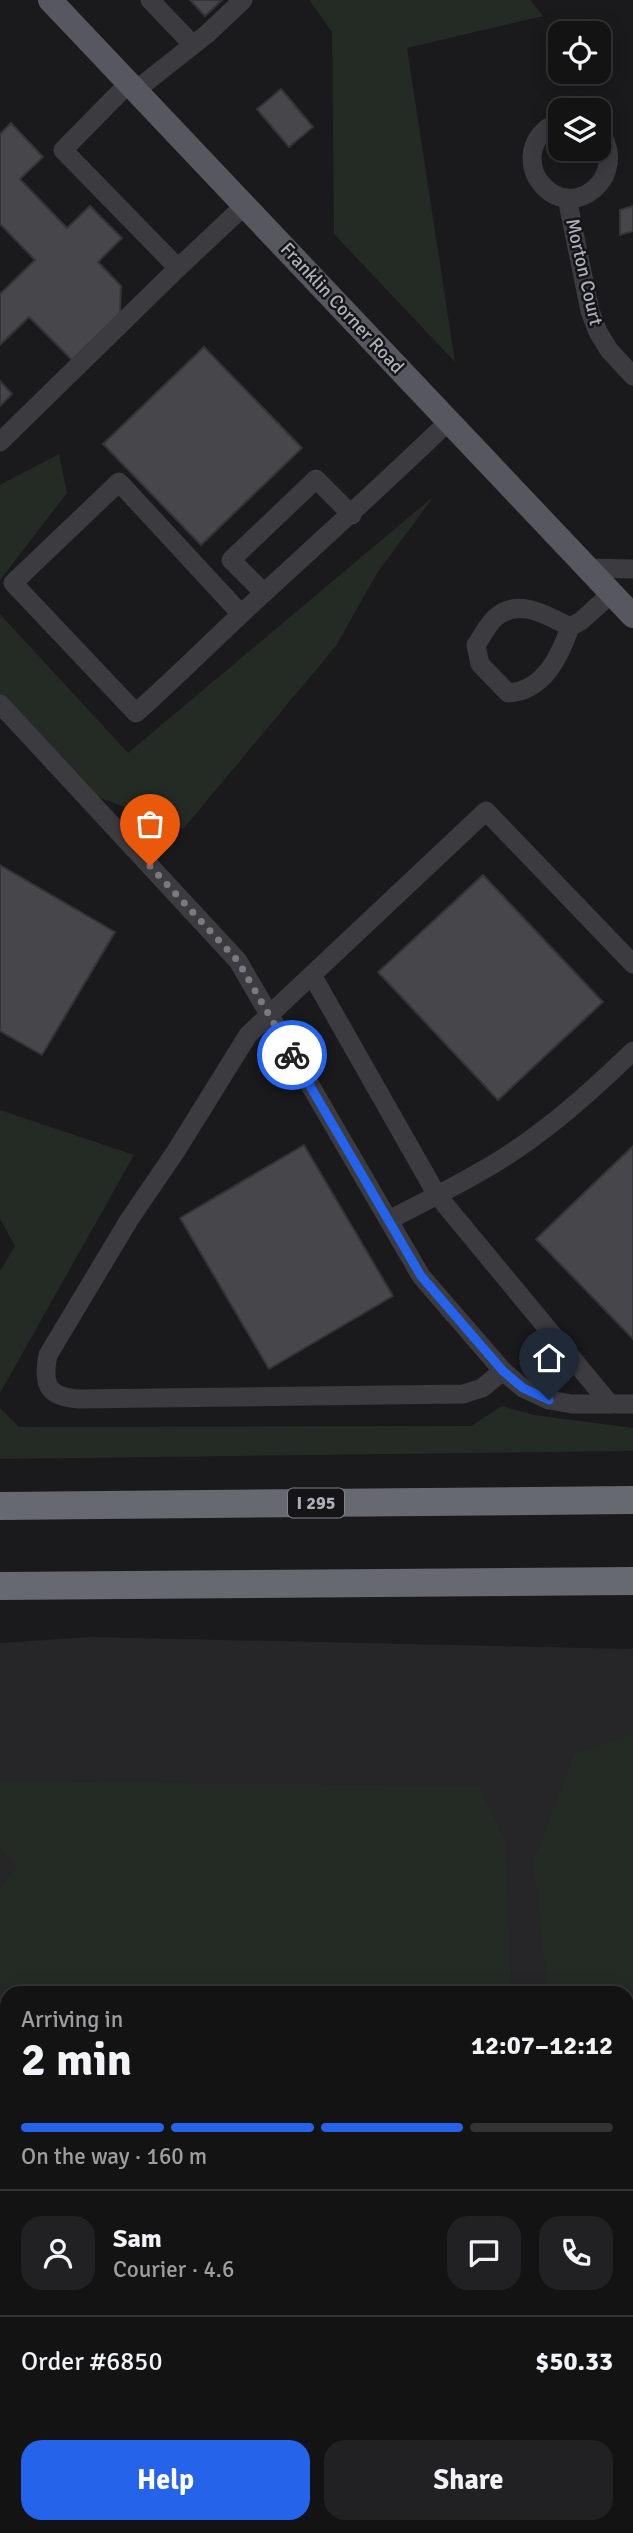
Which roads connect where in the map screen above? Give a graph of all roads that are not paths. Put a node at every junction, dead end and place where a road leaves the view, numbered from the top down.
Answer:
1 (50, 0) edge
2 (150, 0) edge
3 (243, 0) edge
4 (193, 45) junction
5 (132, 87) junction
6 (548, 126) edge
7 (610, 161) edge
8 (567, 198) junction
9 (245, 205) junction
10 (178, 268) junction
11 (633, 376) edge
12 (449, 421) junction
13 (0, 442) edge
14 (352, 514) junction
15 (586, 568) junction
16 (633, 569) edge
17 (264, 593) junction
18 (626, 607) edge
19 (242, 614) junction
20 (570, 627) junction
21 (0, 704) edge
22 (633, 964) edge
23 (312, 975) junction
24 (268, 1015) junction
25 (631, 1055) edge
26 (437, 1195) junction
27 (389, 1220) junction
28 (503, 1371) junction
29 (610, 1404) junction
30 (633, 1404) edge
31 (633, 1500) edge
32 (0, 1506) edge
33 (633, 1581) edge
34 (0, 1586) edge

1 - 5 main road, Franklin Corner Road
2 - 4 street
3 - 4 street
4 - 5 street
5 - 9 main road, Franklin Corner Road
5 - 10 street
6 - 8 street, Morton Court
7 - 8 street, Morton Court
8 - 11 street, Morton Court
9 - 10 street
9 - 12 main road, Franklin Corner Road
10 - 13 street
12 - 14 street
12 - 15 main road, Franklin Corner Road
14 - 17 street
14 - 17 street
15 - 16 street
15 - 18 main road, Franklin Corner Road
17 - 19 street
18 - 20 street
19 - 19 street
20 - 20 street
21 - 24 street
22 - 23 street
23 - 24 street
23 - 26 street
24 - 27 street
24 - 28 street
25 - 26 street
26 - 27 street
26 - 29 street
27 - 28 street
28 - 29 street
29 - 30 street
31 - 32 highway, I 295
33 - 34 highway

